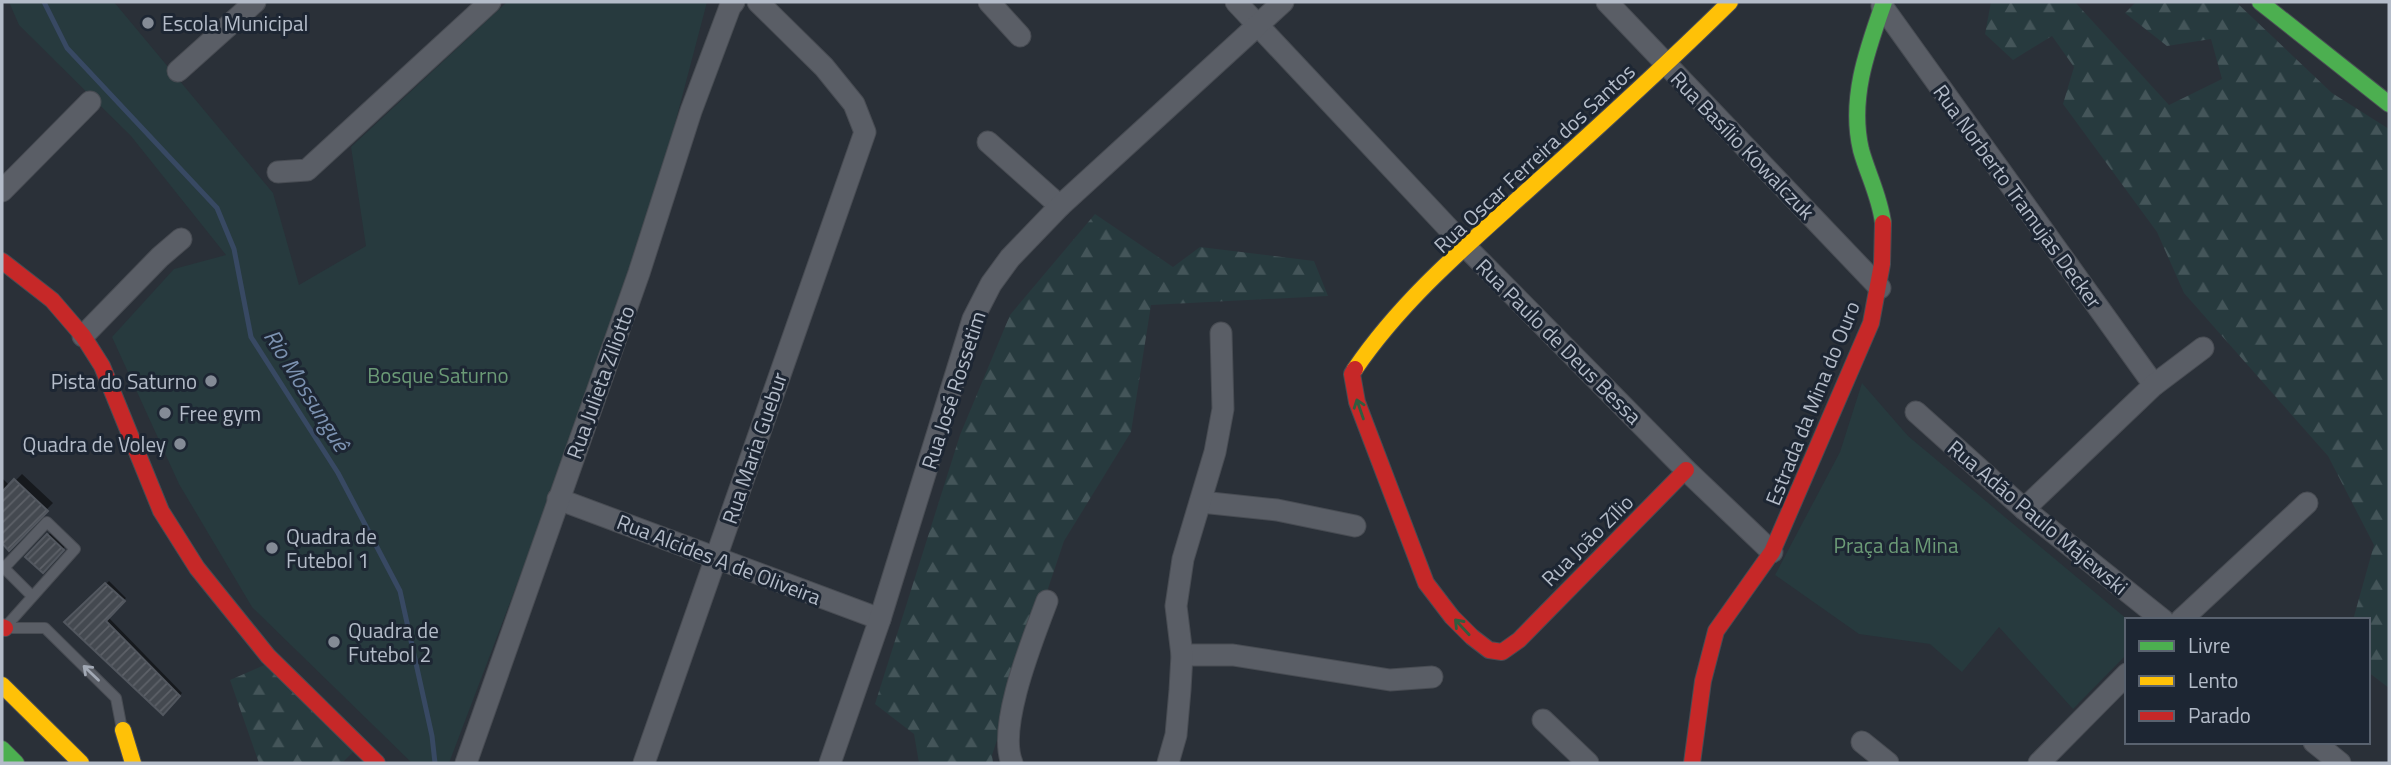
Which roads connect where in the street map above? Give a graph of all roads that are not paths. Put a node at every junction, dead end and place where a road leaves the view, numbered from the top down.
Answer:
1 (255, 2) edge
2 (490, 2) edge
3 (734, 2) edge
4 (758, 2) edge
5 (989, 2) edge
6 (1236, 2) edge
7 (1283, 2) edge
8 (1607, 2) edge
9 (1730, 2) edge
10 (2260, 2) edge
11 (1883, 4) edge
12 (1259, 25) junction
13 (1020, 36) dead end
14 (1667, 65) junction
15 (178, 71) dead end
16 (90, 102) dead end
17 (2389, 104) edge
18 (988, 142) dead end
19 (278, 172) dead end
20 (2, 191) edge
21 (1060, 206) junction
22 (181, 239) dead end
23 (1466, 247) junction
24 (2, 261) edge
25 (1880, 288) junction
26 (1221, 333) dead end
27 (83, 336) junction
28 (2203, 348) dead end
29 (2154, 386) junction
30 (1916, 412) dead end
31 (1686, 470) junction
32 (558, 499) junction
33 (1201, 502) junction
34 (2306, 503) dead end
35 (2024, 509) junction
36 (1355, 526) dead end
37 (1772, 552) junction
38 (715, 557) junction
39 (32, 596) junction
40 (1047, 601) dead end
41 (2160, 618) edge
42 (2183, 618) edge
43 (880, 619) junction
44 (3, 626) edge
45 (1519, 640) joint
46 (1182, 655) junction
47 (2125, 676) edge
48 (1432, 677) dead end
49 (2, 685) edge
50 (1543, 720) dead end
51 (123, 730) joint
52 (1862, 742) dead end
53 (2316, 744) edge
54 (2, 749) edge
55 (16, 763) edge
56 (81, 763) edge
57 (133, 763) edge
58 (377, 763) edge
59 (466, 763) edge
60 (644, 763) edge
61 (830, 763) edge
62 (1012, 763) edge
63 (1168, 763) edge
64 (1588, 763) edge
65 (1692, 763) edge
66 (1888, 763) edge
67 (2039, 763) edge
68 (2340, 763) edge

1 - 15 street
2 - 19 street
3 - 32 street, Rua Julieta Ziliotto
4 - 38 street, Rua Maria Guebur
5 - 13 street
6 - 12 street, Rua Paulo de Deus Bessa
7 - 12 street, Rua José Rossetim
8 - 14 street, Rua Basílio Kowalczuk
9 - 14 main road, Rua Oscar Ferreira dos Santos
10 - 17 main road
11 - 25 main road, Estrada da Mina do Ouro
11 - 29 street, Rua Norberto Tramujas Decker
12 - 21 street, Rua José Rossetim
12 - 23 street, Rua Paulo de Deus Bessa
14 - 23 main road, Rua Oscar Ferreira dos Santos
14 - 25 street, Rua Basílio Kowalczuk
16 - 20 street
18 - 21 street
21 - 43 street, Rua José Rossetim
22 - 27 street
23 - 31 street, Rua Paulo de Deus Bessa
45 -> 23 main road, Rua Oscar Ferreira dos Santos
24 - 27 main road
25 - 37 main road, Estrada da Mina do Ouro
26 - 33 street
27 - 58 main road
28 - 29 street
29 - 35 street
30 - 35 street, Rua Adão Paulo Majewski
31 - 37 street, Rua Paulo de Deus Bessa
31 - 45 main road, Rua João Zílio
32 - 38 street, Rua Alcides A de Oliveira
32 - 59 street, Rua Julieta Ziliotto
33 - 36 street
33 - 46 street
34 - 42 street
35 - 41 street, Rua Adão Paulo Majewski
37 - 65 main road, Estrada da Mina do Ouro
38 - 43 street, Rua Alcides A de Oliveira
38 - 60 street, Rua Maria Guebur
39 - 39 lane
39 - 44 lane
40 - 62 street
43 - 61 street, Rua José Rossetim
51 -> 44 lane
46 - 48 street
46 - 63 street
47 - 67 street
49 - 56 main road
50 - 64 street
51 - 57 main road
52 - 66 street
53 - 68 street
54 - 55 main road

